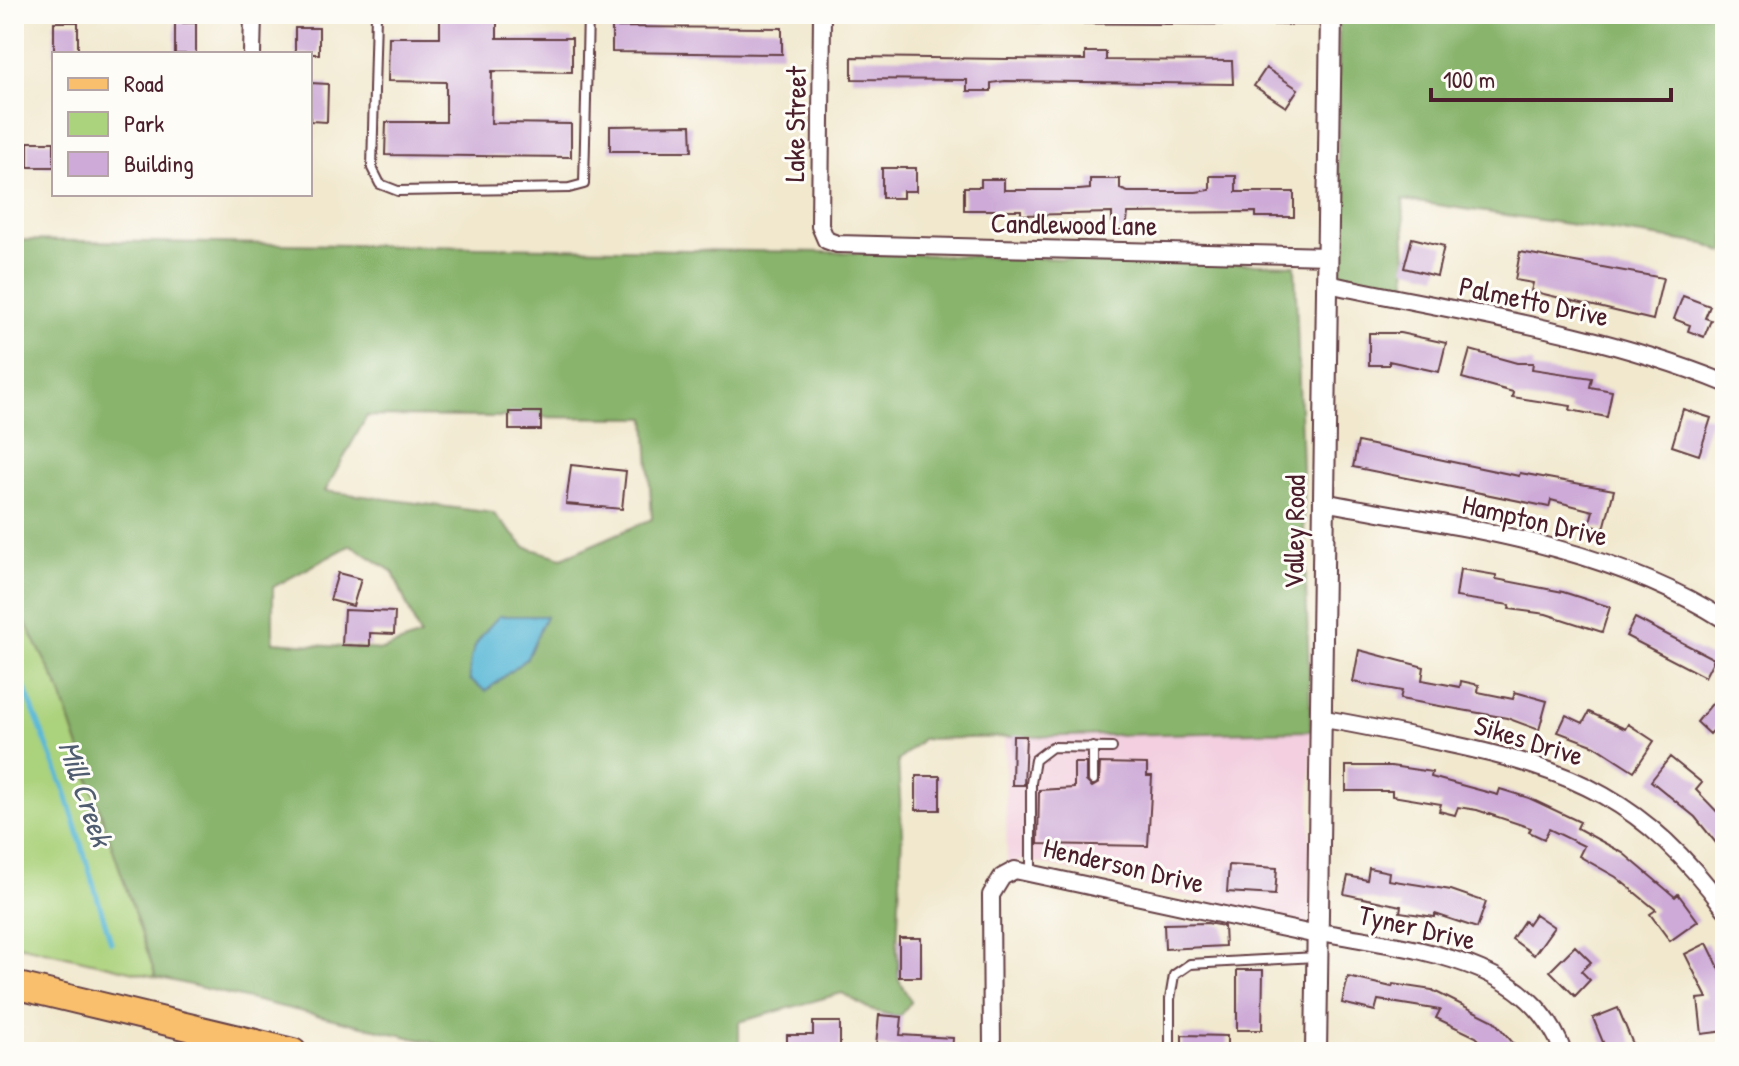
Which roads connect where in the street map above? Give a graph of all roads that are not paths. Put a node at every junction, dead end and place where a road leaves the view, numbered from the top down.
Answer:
1 (253, 14) edge
2 (376, 14) edge
3 (588, 14) edge
4 (822, 14) edge
5 (1020, 14) edge
6 (1331, 15) edge
7 (252, 52) edge
8 (822, 235) joint
9 (1328, 256) junction
10 (1328, 284) junction
11 (1725, 383) edge
12 (1323, 502) junction
13 (1725, 620) edge
14 (1319, 718) junction
15 (1093, 747) junction
16 (1112, 748) dead end
17 (1093, 780) dead end
18 (1031, 871) junction
19 (1725, 909) edge
20 (1317, 933) junction
21 (1317, 957) junction
22 (14, 985) edge
23 (293, 1052) edge
24 (992, 1052) edge
25 (1170, 1052) edge
26 (1316, 1052) edge
27 (1563, 1052) edge

1 - 7 street
2 - 3 lane
4 - 8 street, Lake Street
5 - 6 street
6 - 9 street, Valley Road
8 - 9 street, Candlewood Lane
9 - 10 street, Valley Road
10 - 11 street, Palmetto Drive
10 - 12 street, Valley Road
12 - 13 street, Hampton Drive
12 - 14 street, Valley Road
14 - 19 street, Sikes Drive
14 - 20 street, Valley Road
15 - 16 lane
15 - 17 lane
15 - 18 lane
18 - 20 street, Henderson Drive
18 - 24 street, Henderson Drive
20 - 21 street, Valley Road
20 - 27 street, Tyner Drive
21 - 25 lane
21 - 26 street, Valley Road
22 - 23 main road

